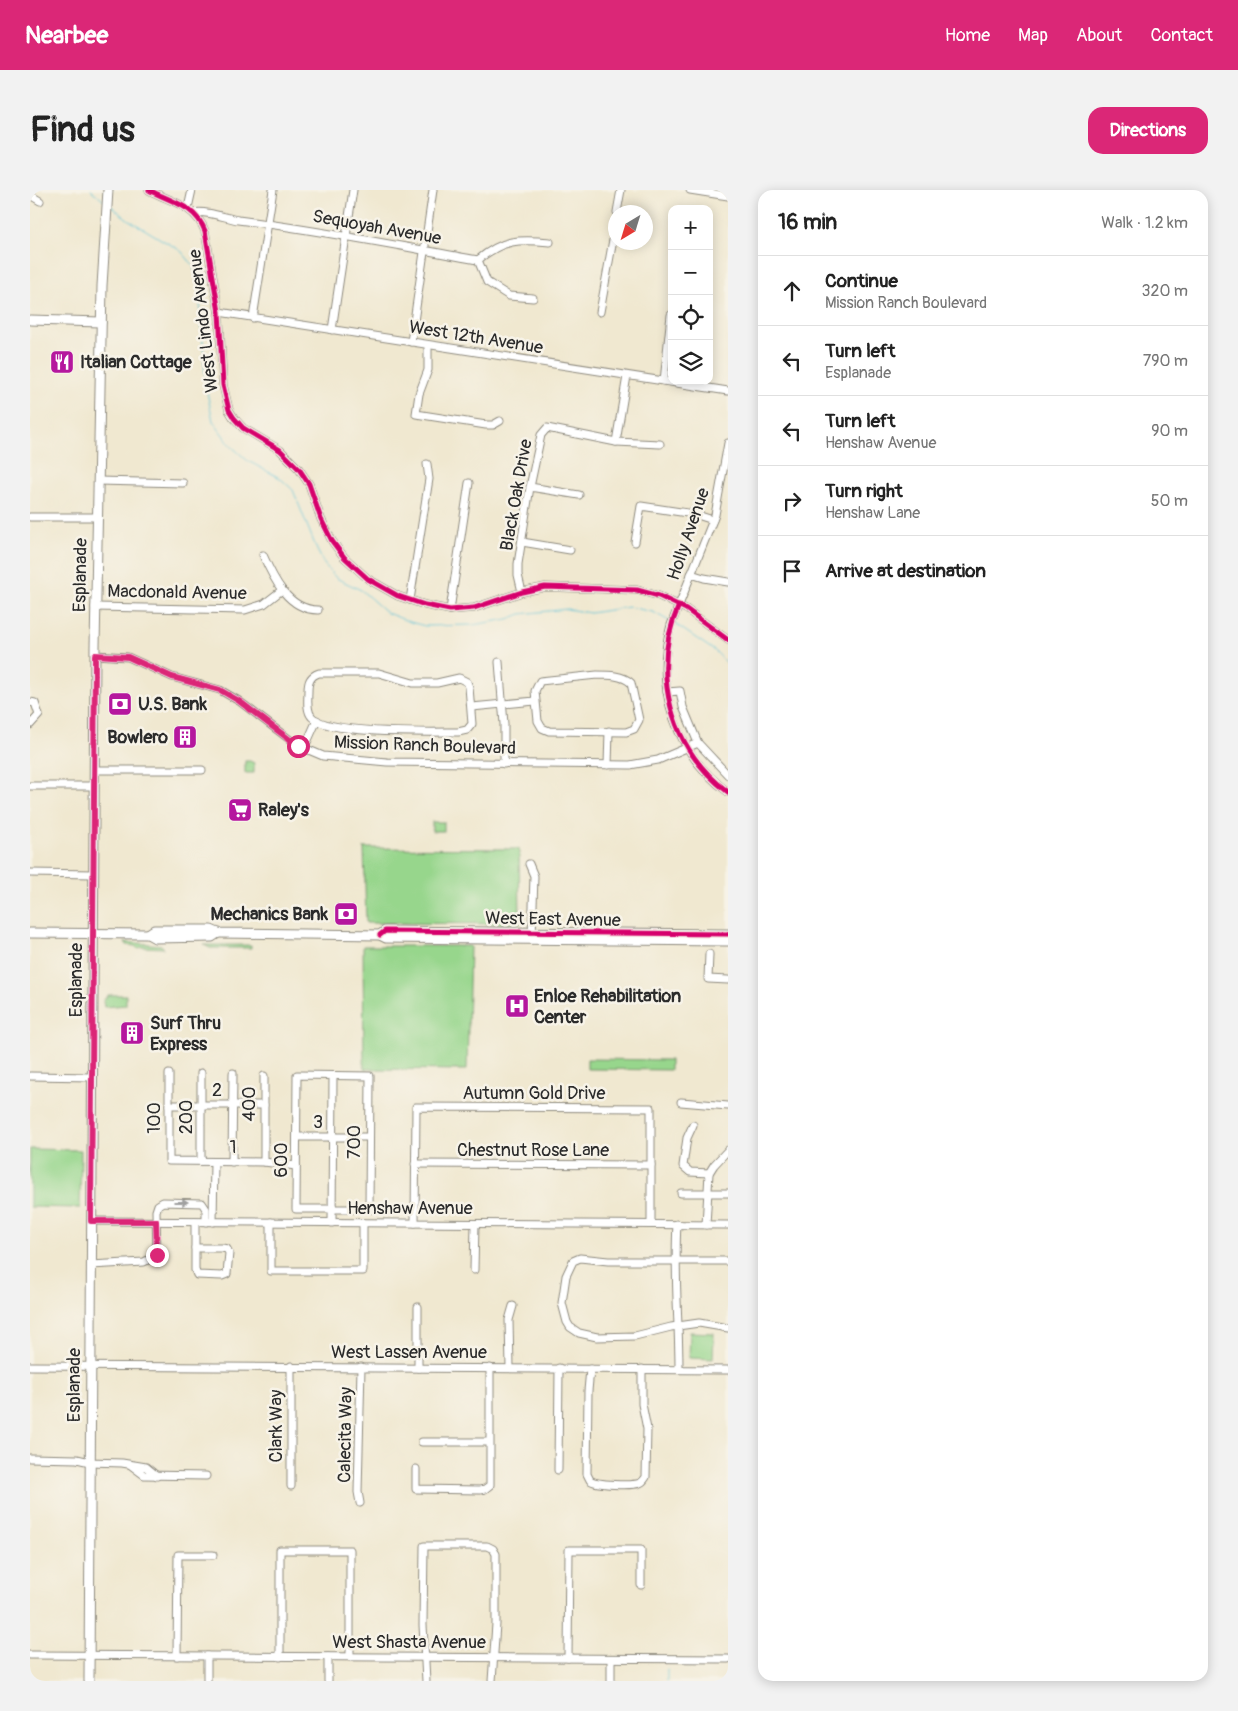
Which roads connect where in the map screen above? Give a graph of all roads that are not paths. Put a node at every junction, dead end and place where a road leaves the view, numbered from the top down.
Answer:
1 (108, 190) edge
2 (149, 190) edge
3 (192, 190) edge
4 (273, 190) edge
5 (353, 190) edge
6 (433, 190) edge
7 (621, 190) edge
8 (690, 190) edge
9 (30, 195) edge
10 (728, 196) edge
11 (40, 201) dead end
12 (618, 205) edge
13 (191, 210) junction
14 (268, 224) junction
15 (345, 237) junction
16 (550, 242) dead end
17 (424, 250) junction
18 (611, 250) edge
19 (478, 260) junction
20 (533, 298) dead end
21 (219, 312) junction
22 (600, 312) dead end
23 (253, 318) junction
24 (30, 320) edge
25 (101, 322) junction
26 (332, 330) junction
27 (668, 340) edge
28 (411, 342) junction
29 (428, 345) junction
30 (627, 376) junction
31 (664, 381) junction
32 (728, 391) edge
33 (500, 422) dead end
34 (616, 442) junction
35 (728, 443) edge
36 (660, 444) dead end
37 (427, 464) dead end
38 (98, 481) junction
39 (183, 483) dead end
40 (469, 483) dead end
41 (530, 488) junction
42 (724, 490) edge
43 (579, 495) dead end
44 (30, 516) edge
45 (98, 517) junction
46 (713, 520) junction
47 (522, 542) junction
48 (635, 542) dead end
49 (570, 550) dead end
50 (263, 555) dead end
51 (691, 574) junction
52 (728, 582) edge
53 (282, 590) junction
54 (522, 592) junction
55 (410, 600) junction
56 (678, 605) junction
57 (95, 607) junction
58 (318, 610) dead end
59 (450, 610) junction
60 (728, 640) edge
61 (95, 655) junction
62 (499, 662) dead end
63 (667, 692) junction
64 (30, 702) edge
65 (536, 702) junction
66 (502, 704) junction
67 (472, 707) junction
68 (317, 720) junction
69 (30, 725) edge
70 (609, 731) junction
71 (698, 743) junction
72 (687, 748) junction
73 (304, 749) junction
74 (504, 764) junction
75 (608, 765) junction
76 (94, 770) junction
77 (202, 770) dead end
78 (728, 775) edge
79 (30, 786) edge
80 (94, 786) junction
81 (728, 792) edge
82 (529, 864) dead end
83 (30, 873) edge
84 (93, 874) junction
85 (30, 932) edge
86 (93, 933) junction
87 (728, 934) edge
88 (532, 936) junction
89 (728, 941) edge
90 (709, 954) dead end
91 (728, 980) edge
92 (233, 1073) dead end
93 (169, 1074) dead end
94 (201, 1074) dead end
95 (30, 1076) edge
96 (264, 1076) dead end
97 (334, 1076) junction
98 (92, 1077) junction
99 (681, 1102) dead end
100 (169, 1104) junction
101 (200, 1105) junction
102 (232, 1105) junction
103 (264, 1105) junction
104 (728, 1106) edge
105 (693, 1125) dead end
106 (333, 1136) junction
107 (297, 1137) junction
108 (370, 1137) junction
109 (728, 1150) edge
110 (169, 1161) joint
111 (201, 1162) junction
112 (214, 1162) junction
113 (232, 1162) junction
114 (264, 1162) junction
115 (416, 1164) junction
116 (651, 1165) junction
117 (296, 1166) junction
118 (709, 1173) junction
119 (681, 1193) dead end
120 (709, 1193) junction
121 (728, 1193) edge
122 (332, 1209) junction
123 (371, 1209) joint
124 (91, 1221) junction
125 (156, 1221) junction
126 (195, 1222) junction
127 (209, 1222) junction
128 (271, 1222) junction
129 (332, 1223) junction
130 (363, 1223) junction
131 (415, 1223) junction
132 (476, 1224) junction
133 (651, 1224) junction
134 (677, 1224) junction
135 (706, 1225) junction
136 (728, 1225) edge
137 (195, 1248) junction
138 (676, 1260) junction
139 (728, 1261) edge
140 (91, 1265) junction
141 (474, 1270) dead end
142 (513, 1306) dead end
143 (418, 1307) dead end
144 (678, 1326) junction
145 (728, 1328) edge
146 (30, 1366) edge
147 (291, 1366) junction
148 (90, 1367) junction
149 (361, 1367) junction
150 (418, 1368) junction
151 (490, 1368) junction
152 (510, 1368) junction
153 (559, 1368) junction
154 (590, 1369) junction
155 (642, 1369) junction
156 (679, 1369) junction
157 (728, 1370) edge
158 (422, 1442) dead end
159 (489, 1442) junction
160 (30, 1458) edge
161 (90, 1462) junction
162 (416, 1469) dead end
163 (558, 1470) dead end
164 (206, 1476) dead end
165 (291, 1486) dead end
166 (360, 1503) dead end
167 (497, 1541) dead end
168 (492, 1548) junction
169 (212, 1555) dead end
170 (641, 1585) dead end
171 (30, 1655) edge
172 (89, 1656) junction
173 (177, 1656) junction
174 (207, 1656) junction
175 (280, 1656) junction
176 (328, 1657) junction
177 (350, 1657) junction
178 (425, 1657) junction
179 (494, 1658) junction
180 (568, 1658) junction
181 (611, 1659) junction
182 (728, 1659) edge
183 (89, 1681) edge
184 (207, 1681) edge
185 (328, 1681) edge
186 (426, 1681) edge
187 (492, 1681) edge
188 (611, 1681) edge

1 - 25 main road, Esplanade
2 - 13 street
3 - 13 street
4 - 14 street
5 - 15 street
6 - 17 street
7 - 12 street
8 - 10 street
9 - 11 street
13 - 14 street, Sequoyah Avenue
13 - 21 street, West Lindo Avenue
14 - 15 street, Sequoyah Avenue
14 - 23 street
15 - 17 street, Sequoyah Avenue
15 - 26 street
16 - 19 street
17 - 19 street, Sequoyah Avenue
17 - 28 street
18 - 22 street
19 - 20 street
21 - 23 street, West 12th Avenue
21 - 55 street, West Lindo Avenue
23 - 26 street, West 12th Avenue
24 - 25 main road
25 - 38 main road, Esplanade
26 - 28 street, West 12th Avenue
27 - 31 street
28 - 29 street, West 12th Avenue
29 - 30 street, West 12th Avenue
29 - 33 street
30 - 31 street, West 12th Avenue
30 - 34 street
31 - 32 street, West 12th Avenue
34 - 36 street, Black Oak Drive
34 - 41 street, Black Oak Drive
35 - 42 street, Holly Avenue
37 - 55 street
38 - 39 street
38 - 45 main road, Esplanade
40 - 59 street
41 - 43 street
41 - 47 street, Black Oak Drive
42 - 46 street, Holly Avenue
44 - 45 street
45 - 57 main road, Esplanade
46 - 48 street
46 - 51 street, Holly Avenue
47 - 49 street
47 - 54 street, Black Oak Drive
50 - 53 street
51 - 52 street
51 - 56 street, Holly Avenue
53 - 57 street, Macdonald Avenue
53 - 58 street
54 - 56 street, West Lindo Avenue
54 - 59 street, West Lindo Avenue
55 - 59 street, West Lindo Avenue
56 - 60 street, West Lindo Avenue
56 - 63 street, Holly Avenue
57 - 61 main road, Esplanade
61 - 73 street, Mission Ranch Boulevard
61 - 76 main road, Esplanade
62 - 66 street
63 - 71 street
63 - 72 street, Holly Avenue
64 - 69 street
65 - 66 street
65 - 70 street
65 - 70 street
66 - 67 street
66 - 74 street
67 - 68 street
67 - 68 street
68 - 73 street
70 - 75 street
71 - 72 street, Mission Ranch Boulevard
71 - 78 street
72 - 75 street, Mission Ranch Boulevard
72 - 81 street, Holly Avenue
73 - 74 street, Mission Ranch Boulevard
74 - 75 street, Mission Ranch Boulevard
76 - 77 street
76 - 80 main road, Esplanade
79 - 80 street
80 - 84 main road, Esplanade
82 - 88 street
83 - 84 street
84 - 86 main road, Esplanade
85 - 86 main road, West East Avenue
86 - 88 main road, West East Avenue
86 - 98 main road, Esplanade
87 - 88 main road, West East Avenue
88 - 89 main road, West East Avenue
90 - 91 street
92 - 102 street
93 - 100 street, 100
94 - 101 street, 200
95 - 98 street
96 - 103 street, 400
97 - 106 street
97 - 107 street, 600
97 - 108 street, 700
98 - 124 main road, Esplanade
99 - 104 street
100 - 101 street, 2
100 - 110 street, 100
101 - 102 street, 2
101 - 111 street, 200
102 - 103 street, 2
102 - 113 street
103 - 114 street, 400
105 - 118 street
106 - 107 street, 3
106 - 108 street, 3
106 - 122 street
107 - 117 street, 600
108 - 123 street, 700
109 - 118 street
110 - 111 street, 1
111 - 112 street, 1
112 - 113 street, 1
112 - 127 street
113 - 114 street, 1
114 - 117 street, 1
115 - 116 street, Chestnut Rose Lane
115 - 116 street, Autumn Gold Drive
115 - 131 street, Autumn Gold Drive
116 - 133 street, Autumn Gold Drive
117 - 122 street, 600
118 - 120 street
119 - 120 street
120 - 121 street
120 - 135 street
122 - 123 street, 600
122 - 129 street
124 - 125 street, Henshaw Avenue
124 - 140 main road, Esplanade
125 - 126 street, Henshaw Avenue
125 -> 127 street
125 - 140 street
126 - 127 street, Henshaw Avenue
126 - 137 street
127 - 128 street, Henshaw Avenue
128 - 129 street, Henshaw Avenue
128 - 130 street
129 - 130 street, Henshaw Avenue
130 - 131 street, Henshaw Avenue
131 - 132 street, Henshaw Avenue
132 - 133 street, Henshaw Avenue
132 - 141 street
133 - 134 street, Henshaw Avenue
134 - 135 street, Henshaw Avenue
134 - 138 street
135 - 136 street, Henshaw Avenue
137 - 137 street
138 - 139 street
138 - 144 street
138 - 144 street
140 - 148 main road, Esplanade
142 - 152 street
143 - 150 street
144 - 145 street
144 - 156 street
146 - 148 street, West Lassen Avenue
147 - 148 street, West Lassen Avenue
147 - 149 street, West Lassen Avenue
147 - 165 street, Clark Way
148 - 161 main road, Esplanade
149 - 150 street, West Lassen Avenue
149 - 166 street, Calecita Way
150 - 151 street, West Lassen Avenue
151 - 152 street, West Lassen Avenue
151 - 159 street
152 - 153 street, West Lassen Avenue
153 - 154 street, West Lassen Avenue
153 - 163 street
154 - 155 street, West Lassen Avenue
154 - 155 street
155 - 156 street, West Lassen Avenue
156 - 157 street, West Lassen Avenue
158 - 159 street
159 - 162 street
160 - 161 street
161 - 164 street
161 - 172 main road, Esplanade
167 - 168 street
168 - 178 street
168 - 179 street
169 - 173 street
170 - 180 street
171 - 172 street, West Shasta Avenue
172 - 173 street, West Shasta Avenue
172 - 183 main road, Esplanade
173 - 174 street, West Shasta Avenue
174 - 175 street, West Shasta Avenue
174 - 184 street
175 - 176 street, West Shasta Avenue
175 - 177 street
176 - 177 street, West Shasta Avenue
176 - 185 street
177 - 178 street, West Shasta Avenue
178 - 179 street, West Shasta Avenue
178 - 186 street
179 - 180 street, West Shasta Avenue
179 - 187 street
180 - 181 street, West Shasta Avenue
181 - 182 street, West Shasta Avenue
181 - 188 street

